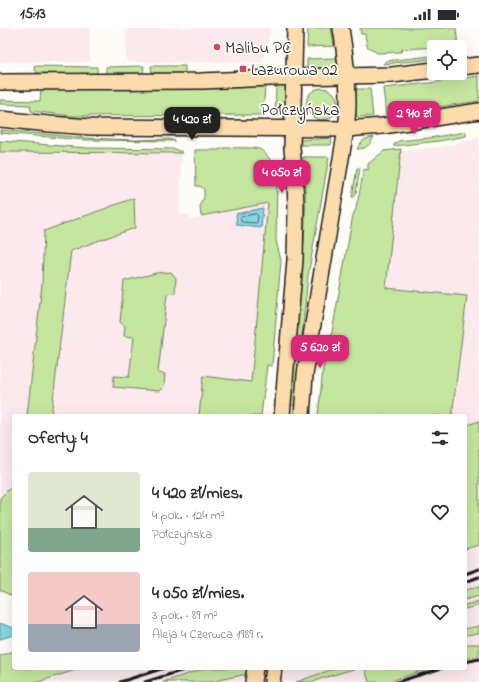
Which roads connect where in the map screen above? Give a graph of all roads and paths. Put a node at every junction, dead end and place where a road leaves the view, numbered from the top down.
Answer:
1 (295, 28) edge
2 (341, 28) edge
3 (479, 65) edge
4 (467, 66) edge
5 (427, 71) edge
6 (347, 76) junction
7 (295, 77) junction
8 (0, 82) edge
9 (479, 110) edge
10 (0, 119) edge
11 (292, 128) junction
12 (346, 129) junction
13 (302, 413) edge
14 (282, 414) edge
15 (255, 670) edge
16 (274, 670) edge
17 (253, 682) edge
18 (272, 682) edge

1 - 7 main road
2 - 6 main road
3 - 4 main road
5 - 6 main road, Połczyńska
6 - 7 main road, Połczyńska
6 - 12 main road
7 - 8 main road, Połczyńska
7 - 11 main road
9 - 12 main road, Połczyńska
10 - 11 main road, Połczyńska
11 - 12 main road, Połczyńska
11 - 14 main road
12 - 13 main road
15 - 17 main road
16 - 18 main road

